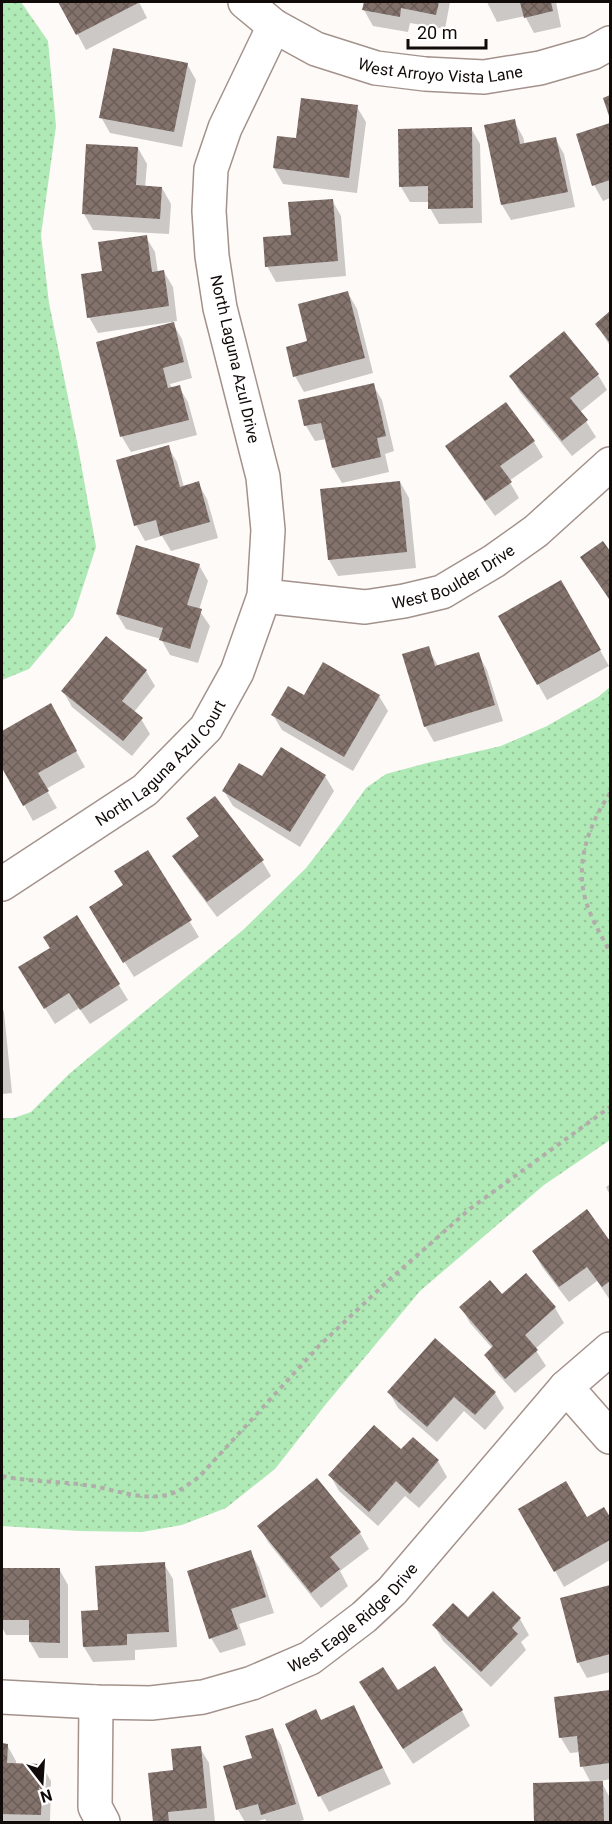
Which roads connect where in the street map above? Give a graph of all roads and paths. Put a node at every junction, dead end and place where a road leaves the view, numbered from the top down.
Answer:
1 (245, 2) edge
2 (274, 26) junction
3 (610, 43) edge
4 (2, 250) edge
5 (2, 258) edge
6 (610, 464) edge
7 (264, 596) junction
8 (610, 793) edge
9 (2, 884) edge
10 (610, 952) edge
11 (610, 1107) edge
12 (610, 1349) edge
13 (566, 1387) junction
14 (610, 1437) edge
15 (2, 1476) edge
16 (2, 1697) edge
17 (96, 1702) junction
18 (94, 1817) edge

1 - 2 street, West Arroyo Vista Lane
2 - 3 street, West Arroyo Vista Lane
2 - 7 street, North Laguna Azul Drive
4 - 5 path
6 - 7 street, West Boulder Drive
7 - 9 street, North Laguna Azul Court
8 - 10 path
11 - 15 path
12 - 13 street, West Eagle Ridge Drive
13 - 14 street
13 - 17 street, West Eagle Ridge Drive
16 - 17 street, West Eagle Ridge Drive
17 - 18 street

